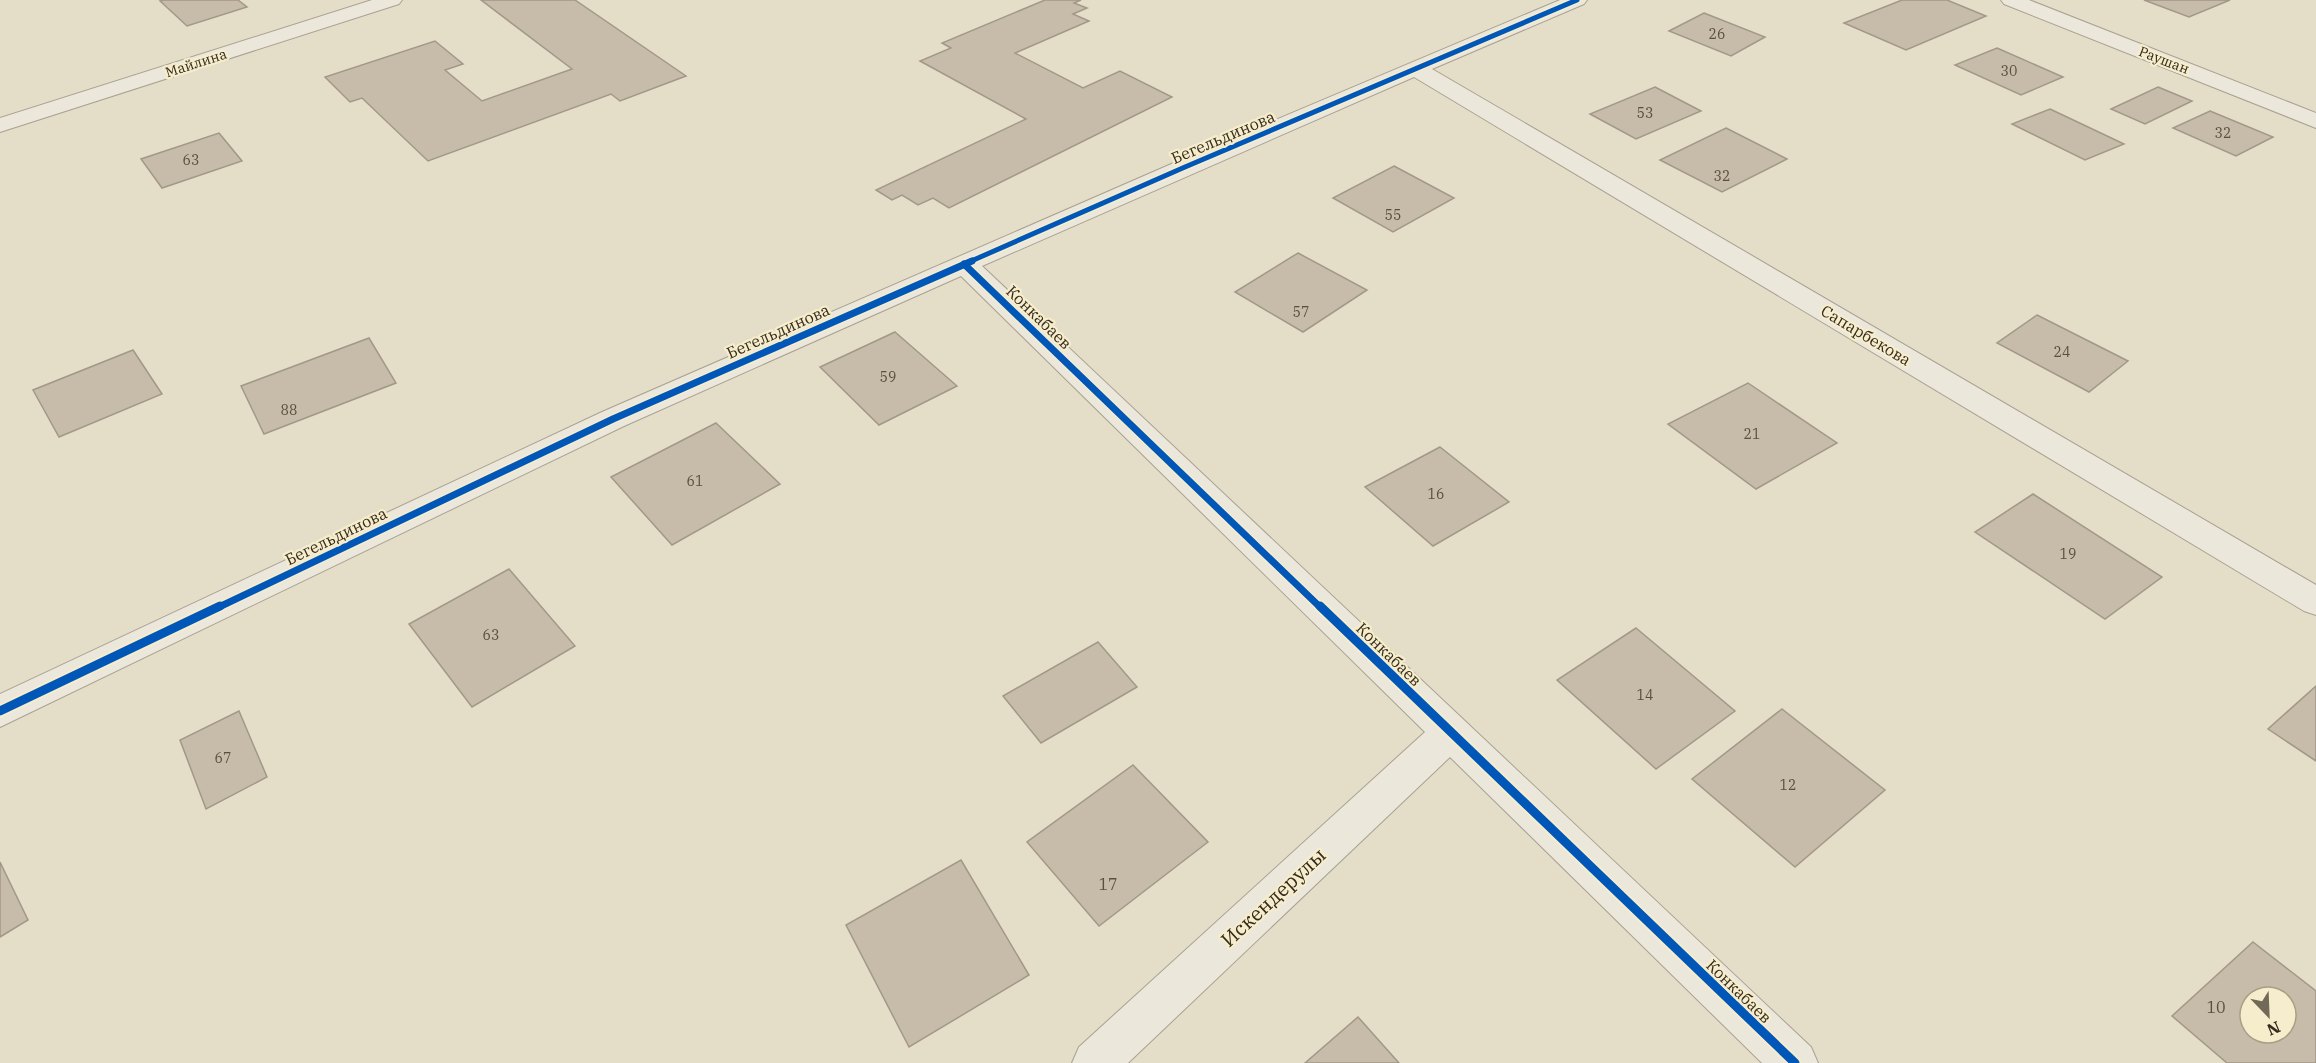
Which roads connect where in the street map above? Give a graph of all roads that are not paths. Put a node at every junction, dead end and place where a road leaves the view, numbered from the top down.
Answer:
1 (392, 0) edge
2 (1577, 0) edge
3 (2011, 0) edge
4 (1416, 69) junction
5 (2316, 121) edge
6 (0, 125) edge
7 (964, 264) junction
8 (2316, 602) edge
9 (0, 711) edge
10 (1450, 732) junction
11 (1095, 1063) edge
12 (1795, 1063) edge

1 - 6 street, Майлина
2 - 4 street, Бегельдинова
3 - 5 street, Раушан
4 - 7 street, Бегельдинова
4 - 8 street, Сапарбекова
7 - 9 street, Бегельдинова
7 - 10 street, Конкабаев
10 - 11 street, Искендерулы
10 - 12 street, Конкабаев

